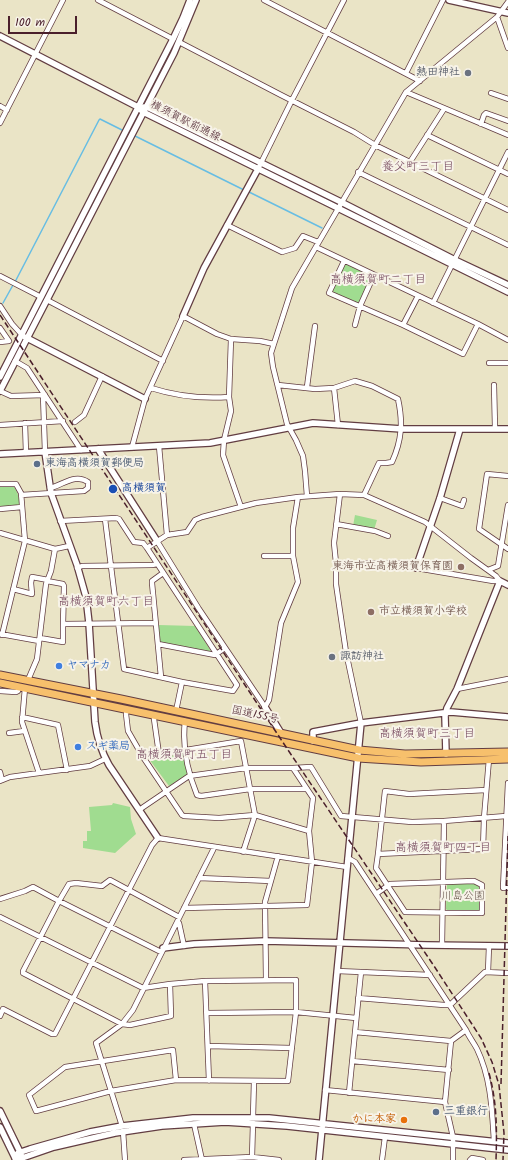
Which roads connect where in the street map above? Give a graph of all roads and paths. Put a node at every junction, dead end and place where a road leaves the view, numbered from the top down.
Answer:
1 (63, 0) edge
2 (98, 0) edge
3 (190, 0) edge
4 (196, 0) edge
5 (264, 0) edge
6 (344, 0) edge
7 (443, 0) edge
8 (450, 0) edge
9 (508, 2) edge
10 (502, 12) junction
11 (508, 13) edge
12 (497, 17) junction
13 (328, 32) junction
14 (0, 36) edge
15 (176, 40) junction
16 (508, 48) edge
17 (36, 54) junction
18 (406, 73) junction
19 (420, 81) junction
20 (406, 92) junction
21 (490, 93) dead end
22 (508, 99) edge
23 (292, 100) junction
24 (0, 106) edge
25 (138, 107) junction
26 (147, 107) junction
27 (444, 109) junction
28 (7, 110) junction
29 (143, 112) junction
30 (508, 121) edge
31 (0, 123) edge
32 (481, 124) junction
33 (427, 135) junction
34 (508, 135) edge
35 (375, 146) junction
36 (508, 152) edge
37 (410, 162) junction
38 (261, 163) junction
39 (258, 169) junction
40 (499, 170) junction
41 (358, 172) junction
42 (508, 174) edge
43 (485, 198) junction
44 (341, 202) junction
45 (338, 208) junction
46 (508, 210) edge
47 (227, 225) junction
48 (470, 227) junction
49 (317, 245) junction
50 (508, 246) edge
51 (344, 261) junction
52 (454, 262) junction
53 (374, 275) junction
54 (0, 276) edge
55 (508, 285) edge
56 (508, 292) edge
57 (418, 296) junction
58 (41, 297) junction
59 (47, 300) junction
60 (433, 303) junction
61 (360, 306) junction
62 (1, 309) edge
63 (183, 316) junction
64 (478, 324) junction
65 (355, 325) dead end
66 (403, 325) junction
67 (315, 326) dead end
68 (0, 328) edge
69 (22, 335) junction
70 (27, 338) junction
71 (231, 339) junction
72 (508, 340) edge
73 (0, 342) edge
74 (267, 343) junction
75 (274, 344) junction
76 (271, 353) junction
77 (15, 361) junction
78 (163, 361) junction
79 (489, 363) dead end
80 (508, 363) edge
81 (1, 375) edge
82 (102, 376) junction
83 (278, 385) junction
84 (494, 385) dead end
85 (307, 387) junction
86 (151, 388) junction
87 (334, 388) junction
88 (0, 391) edge
89 (44, 395) junction
90 (229, 397) junction
91 (146, 399) junction
92 (44, 422) junction
93 (63, 422) junction
94 (75, 422) dead end
95 (24, 423) junction
96 (0, 425) edge
97 (338, 425) junction
98 (289, 428) junction
99 (495, 428) junction
100 (402, 429) junction
101 (460, 429) junction
102 (508, 429) edge
103 (224, 440) junction
104 (159, 446) junction
105 (132, 447) junction
106 (98, 448) junction
107 (81, 450) junction
108 (45, 452) junction
109 (26, 453) junction
110 (0, 454) edge
111 (508, 476) edge
112 (0, 484) edge
113 (50, 490) junction
114 (340, 494) junction
115 (21, 495) junction
116 (364, 495) junction
117 (307, 496) junction
118 (298, 497) junction
119 (440, 498) junction
120 (464, 500) dead end
121 (508, 505) edge
122 (22, 507) junction
123 (241, 507) junction
124 (0, 509) edge
125 (105, 519) junction
126 (60, 521) junction
127 (336, 524) junction
128 (430, 525) junction
129 (0, 533) edge
130 (167, 535) junction
131 (388, 536) dead end
132 (25, 541) junction
133 (157, 541) junction
134 (502, 545) junction
135 (69, 546) junction
136 (147, 548) junction
137 (55, 549) junction
138 (508, 549) edge
139 (264, 556) dead end
140 (293, 556) junction
141 (336, 563) junction
142 (157, 564) junction
143 (111, 566) junction
144 (77, 568) junction
145 (416, 568) junction
146 (488, 570) junction
147 (163, 573) junction
148 (48, 580) junction
149 (500, 581) junction
150 (508, 585) edge
151 (13, 589) junction
152 (89, 623) junction
153 (118, 623) junction
154 (156, 623) junction
155 (63, 624) junction
156 (1, 635) edge
157 (40, 640) junction
158 (158, 644) junction
159 (225, 648) junction
160 (217, 654) junction
161 (0, 675) edge
162 (161, 677) junction
163 (508, 679) edge
164 (28, 680) junction
165 (182, 682) junction
166 (0, 683) edge
167 (22, 688) junction
168 (457, 689) junction
169 (0, 691) edge
170 (93, 694) junction
171 (94, 702) junction
172 (265, 707) junction
173 (127, 709) junction
174 (176, 711) junction
175 (446, 712) junction
176 (22, 716) junction
177 (508, 718) edge
178 (154, 719) dead end
179 (185, 721) junction
180 (361, 723) junction
181 (24, 731) junction
182 (9, 732) dead end
183 (281, 733) junction
184 (312, 741) junction
185 (186, 750) junction
186 (508, 752) edge
187 (159, 754) junction
188 (358, 754) junction
189 (446, 754) junction
190 (143, 756) junction
191 (508, 758) edge
192 (105, 759) junction
193 (489, 759) junction
194 (246, 768) junction
195 (293, 768) junction
196 (67, 770) junction
197 (0, 772) edge
198 (39, 774) junction
199 (190, 776) junction
200 (1, 780) edge
201 (508, 783) edge
202 (250, 789) junction
203 (306, 789) junction
204 (486, 790) junction
205 (166, 792) junction
206 (139, 810) junction
207 (255, 815) junction
208 (353, 816) junction
209 (506, 816) junction
210 (484, 818) junction
211 (382, 820) junction
212 (444, 821) junction
213 (309, 831) junction
214 (158, 838) junction
215 (214, 847) junction
216 (444, 851) junction
217 (243, 852) junction
218 (378, 854) junction
219 (278, 856) junction
220 (348, 858) junction
221 (312, 862) junction
222 (347, 867) junction
223 (199, 878) junction
224 (271, 881) junction
225 (443, 882) junction
226 (388, 886) junction
227 (508, 888) edge
228 (129, 890) junction
229 (376, 894) junction
230 (0, 899) edge
231 (59, 901) junction
232 (265, 907) junction
233 (184, 908) junction
234 (442, 912) junction
235 (0, 917) edge
236 (179, 917) junction
237 (179, 923) dead end
238 (110, 927) junction
239 (41, 937) junction
240 (265, 941) junction
241 (340, 943) junction
242 (409, 944) junction
243 (442, 945) junction
244 (184, 946) junction
245 (488, 946) junction
246 (508, 946) edge
247 (162, 950) junction
248 (92, 963) junction
249 (337, 971) junction
250 (361, 972) junction
251 (488, 972) junction
252 (508, 973) edge
253 (430, 976) junction
254 (266, 980) junction
255 (205, 981) junction
256 (170, 984) junction
257 (143, 988) junction
258 (73, 998) junction
259 (358, 998) junction
260 (450, 1005) junction
261 (296, 1012) junction
262 (207, 1013) junction
263 (0, 1016) edge
264 (332, 1016) junction
265 (356, 1018) junction
266 (122, 1024) junction
267 (466, 1030) junction
268 (355, 1032) junction
269 (451, 1041) junction
270 (208, 1046) junction
271 (292, 1048) junction
272 (352, 1060) junction
273 (102, 1061) junction
274 (448, 1070) junction
275 (176, 1080) junction
276 (209, 1081) junction
277 (254, 1081) junction
278 (325, 1090) junction
279 (111, 1091) junction
280 (349, 1093) junction
281 (445, 1102) junction
282 (0, 1111) edge
283 (253, 1120) junction
284 (322, 1123) junction
285 (194, 1124) junction
286 (0, 1127) edge
287 (122, 1129) junction
288 (322, 1130) junction
289 (385, 1137) junction
290 (453, 1137) junction
291 (494, 1141) junction
292 (508, 1143) edge
293 (454, 1144) junction
294 (508, 1150) edge
295 (22, 1157) edge
296 (252, 1157) junction
297 (15, 1159) edge
298 (126, 1160) edge
299 (184, 1160) edge
300 (202, 1160) edge
301 (279, 1160) edge
302 (319, 1160) edge
303 (382, 1160) edge
304 (453, 1160) edge
305 (470, 1160) edge
306 (483, 1160) edge

1 - 17 street
2 - 15 street
3 - 15 street
4 - 15 street
5 - 13 street
6 - 13 street
7 - 18 street
8 - 10 street
9 - 10 street
10 - 11 street
10 - 12 street
12 - 16 street
12 - 19 street
13 - 18 street
13 - 23 street
14 - 17 street
15 - 23 street
15 - 25 street
15 - 26 street
17 - 25 street
17 - 28 street
18 - 19 street
19 - 20 street
20 - 27 street
20 - 35 street
21 - 22 street
23 - 35 street
23 - 38 street
24 - 28 street
25 - 26 street, 横須賀駅前通線
25 - 29 street, 横須賀駅前通線
25 - 58 street
26 - 29 street
26 - 38 street, 横須賀駅前通線
27 - 32 street
27 - 33 street
28 - 31 street
29 - 39 street, 横須賀駅前通線
29 - 59 street
30 - 32 street
32 - 34 street
33 - 37 street
33 - 40 street
35 - 37 street
35 - 41 street
36 - 40 street
37 - 43 street
38 - 39 street
38 - 44 street, 横須賀駅前通線
39 - 45 street, 横須賀駅前通線
39 - 47 street
40 - 42 street
40 - 43 street
41 - 44 street
41 - 48 street
43 - 46 street
43 - 48 street
44 - 45 street
44 - 52 street, 横須賀駅前通線
45 - 49 street
45 - 52 street, 横須賀駅前通線
47 - 49 street
47 - 63 street
48 - 50 street
48 - 52 street
49 - 51 street
49 - 75 street
51 - 53 street
51 - 61 street
52 - 55 street, 横須賀駅前通線
52 - 56 street, 横須賀駅前通線
52 - 60 street
53 - 57 street
53 - 61 street
54 - 58 street
57 - 60 street
57 - 66 street
58 - 69 street
59 - 70 street
59 - 78 street
60 - 64 street
61 - 65 street
61 - 66 street
62 - 69 street
63 - 71 street
63 - 78 street
64 - 66 street
64 - 72 street
67 - 85 street
68 - 73 street
69 - 70 street
69 - 81 street
70 - 77 street
70 - 82 street
71 - 74 street
71 - 90 street
74 - 75 street
74 - 76 street
75 - 76 street
76 - 83 street
77 - 88 street
77 - 89 street
78 - 86 street
79 - 80 street
82 - 91 street
82 - 94 street
83 - 85 street
83 - 98 street
84 - 99 street
85 - 87 street
86 - 90 street
86 - 91 street
87 - 97 street
87 - 100 street
88 - 89 street
89 - 92 street
89 - 93 street
90 - 103 street
91 - 105 street
92 - 93 street
92 - 95 street
92 - 108 street
93 - 107 street
95 - 96 street
95 - 109 street
97 - 98 street
97 - 100 street
98 - 103 street
98 - 117 street
99 - 101 street
99 - 102 street
100 - 101 street
100 - 116 street
101 - 119 street
103 - 104 street
103 - 123 street
104 - 105 street
104 - 130 street
105 - 106 street
106 - 107 street
106 - 133 street
107 - 108 street
108 - 109 street
108 - 113 street
109 - 110 street
111 - 134 street
112 - 115 street
113 - 113 street
113 - 115 street
113 - 126 street
114 - 116 street
114 - 117 street
114 - 127 street
115 - 122 street
116 - 128 street
117 - 118 street
118 - 123 street
118 - 140 street
119 - 120 street
119 - 128 street
121 - 134 street
122 - 124 street
122 - 132 street
123 - 130 street
125 - 126 street
125 - 136 street
125 - 143 street
126 - 135 street
127 - 131 street
127 - 141 street
128 - 145 street
128 - 146 street
129 - 132 street
130 - 133 street
132 - 137 street
132 - 151 street
133 - 136 street
133 - 159 street
134 - 138 street
134 - 146 street
135 - 137 street
135 - 144 street
136 - 142 street
137 - 148 street
139 - 140 street
140 - 172 street
141 - 145 street
141 - 180 street
142 - 143 street
142 - 147 street
143 - 144 street
143 - 153 street
144 - 152 street
145 - 149 street
146 - 149 street
147 - 154 street
147 - 160 street
148 - 151 street
148 - 155 street
148 - 157 street
149 - 150 street
149 - 168 street
151 - 156 street
152 - 153 street
152 - 155 street
152 - 170 street
153 - 154 street
153 - 162 street
154 - 158 street
155 - 157 street
156 - 157 street
157 - 164 street
158 - 160 street
158 - 162 street
159 - 160 street
159 - 172 street
160 - 165 street
161 - 164 highway, 国道155号
162 - 165 street
163 - 168 street
164 - 170 highway, 国道155号
165 - 174 street
166 - 167 highway, 国道155号
167 - 169 street
167 - 171 highway, 国道155号
167 - 176 street
168 - 175 street
170 - 171 street
170 - 174 highway, 国道155号
171 - 173 highway, 国道155号
171 - 192 street
172 - 183 street
173 - 179 highway, 国道155号
173 - 190 street
174 - 183 highway, 国道155号
175 - 177 street
175 - 180 street
175 - 189 street
176 - 181 street
176 - 196 street
178 - 187 street
179 - 185 street
179 - 188 highway, 国道155号
180 - 184 street
180 - 188 street
181 - 182 street
181 - 198 street
183 - 184 highway, 国道155号
184 - 188 highway, 国道155号
185 - 187 street
185 - 194 street
185 - 199 street
186 - 189 highway, 国道155号
187 - 190 street
188 - 189 highway, 国道155号
188 - 193 highway, 国道155号
188 - 208 street
190 - 205 street
191 - 193 highway, 国道155号
192 - 196 street
192 - 206 street
193 - 204 street
194 - 195 street
194 - 199 street
194 - 202 street
195 - 203 street
195 - 208 street
196 - 198 street
197 - 200 street
198 - 200 street
199 - 202 street
199 - 205 street
201 - 209 street
202 - 203 street
202 - 207 street
203 - 213 street
204 - 210 street
204 - 211 street
205 - 206 street
205 - 207 street
206 - 214 street
207 - 213 street
207 - 217 street
208 - 211 street
208 - 220 street
209 - 210 street
209 - 227 street
210 - 212 street
210 - 216 street
211 - 212 street
211 - 218 street
212 - 216 street
213 - 221 street
214 - 215 street
214 - 228 street
215 - 217 street
215 - 223 street
216 - 218 street
216 - 225 street
217 - 219 street
218 - 226 street
219 - 221 street
219 - 224 street
220 - 222 street
220 - 229 street
221 - 222 street
221 - 232 street
222 - 241 street
223 - 224 street
223 - 233 street
224 - 232 street
225 - 226 street
225 - 234 street
225 - 234 street
226 - 229 street
226 - 234 street
228 - 231 street
228 - 236 street
228 - 238 street
229 - 242 street
230 - 231 street
231 - 238 street
231 - 239 street
232 - 233 street
232 - 240 street
233 - 236 street
234 - 243 street
235 - 239 street
236 - 247 street
237 - 244 street
238 - 247 street
238 - 248 street
239 - 248 street
239 - 258 street
240 - 241 street
240 - 244 street
240 - 254 street
241 - 242 street
241 - 249 street
242 - 243 street
242 - 253 street
243 - 245 street
244 - 247 street
245 - 246 street
245 - 251 street
247 - 257 street
248 - 257 street
248 - 258 street
249 - 250 street
249 - 264 street
250 - 253 street
250 - 259 street
251 - 252 street
251 - 260 street
253 - 260 street
254 - 255 street
254 - 261 street
255 - 256 street
255 - 262 street
256 - 257 street
256 - 266 street
257 - 266 street
258 - 263 street
258 - 266 street
259 - 260 street
259 - 265 street
260 - 267 street
261 - 262 street
261 - 264 street
261 - 271 street
262 - 270 street
264 - 265 street
264 - 278 street
265 - 268 street
266 - 273 street
267 - 269 street
267 - 291 street
268 - 269 street
268 - 272 street
269 - 274 street
270 - 271 street
270 - 276 street
271 - 277 street
272 - 274 street
272 - 280 street
273 - 275 street
273 - 279 street
273 - 279 street
274 - 281 street
275 - 276 street
275 - 279 street
276 - 277 street
277 - 283 street
278 - 280 street
278 - 284 street
279 - 287 street
280 - 281 street
281 - 290 street
282 - 295 street
283 - 284 street
283 - 285 street
283 - 287 street
283 - 288 street
283 - 296 street
284 - 288 street
284 - 290 street
285 - 287 street
285 - 300 street
286 - 297 street
287 - 295 street
287 - 298 street
288 - 289 street
288 - 302 street
289 - 293 street
289 - 303 street
290 - 291 street
290 - 293 street
291 - 292 street
293 - 294 street
293 - 304 street
295 - 297 street
296 - 300 street
296 - 301 street
299 - 300 street
305 - 306 street

